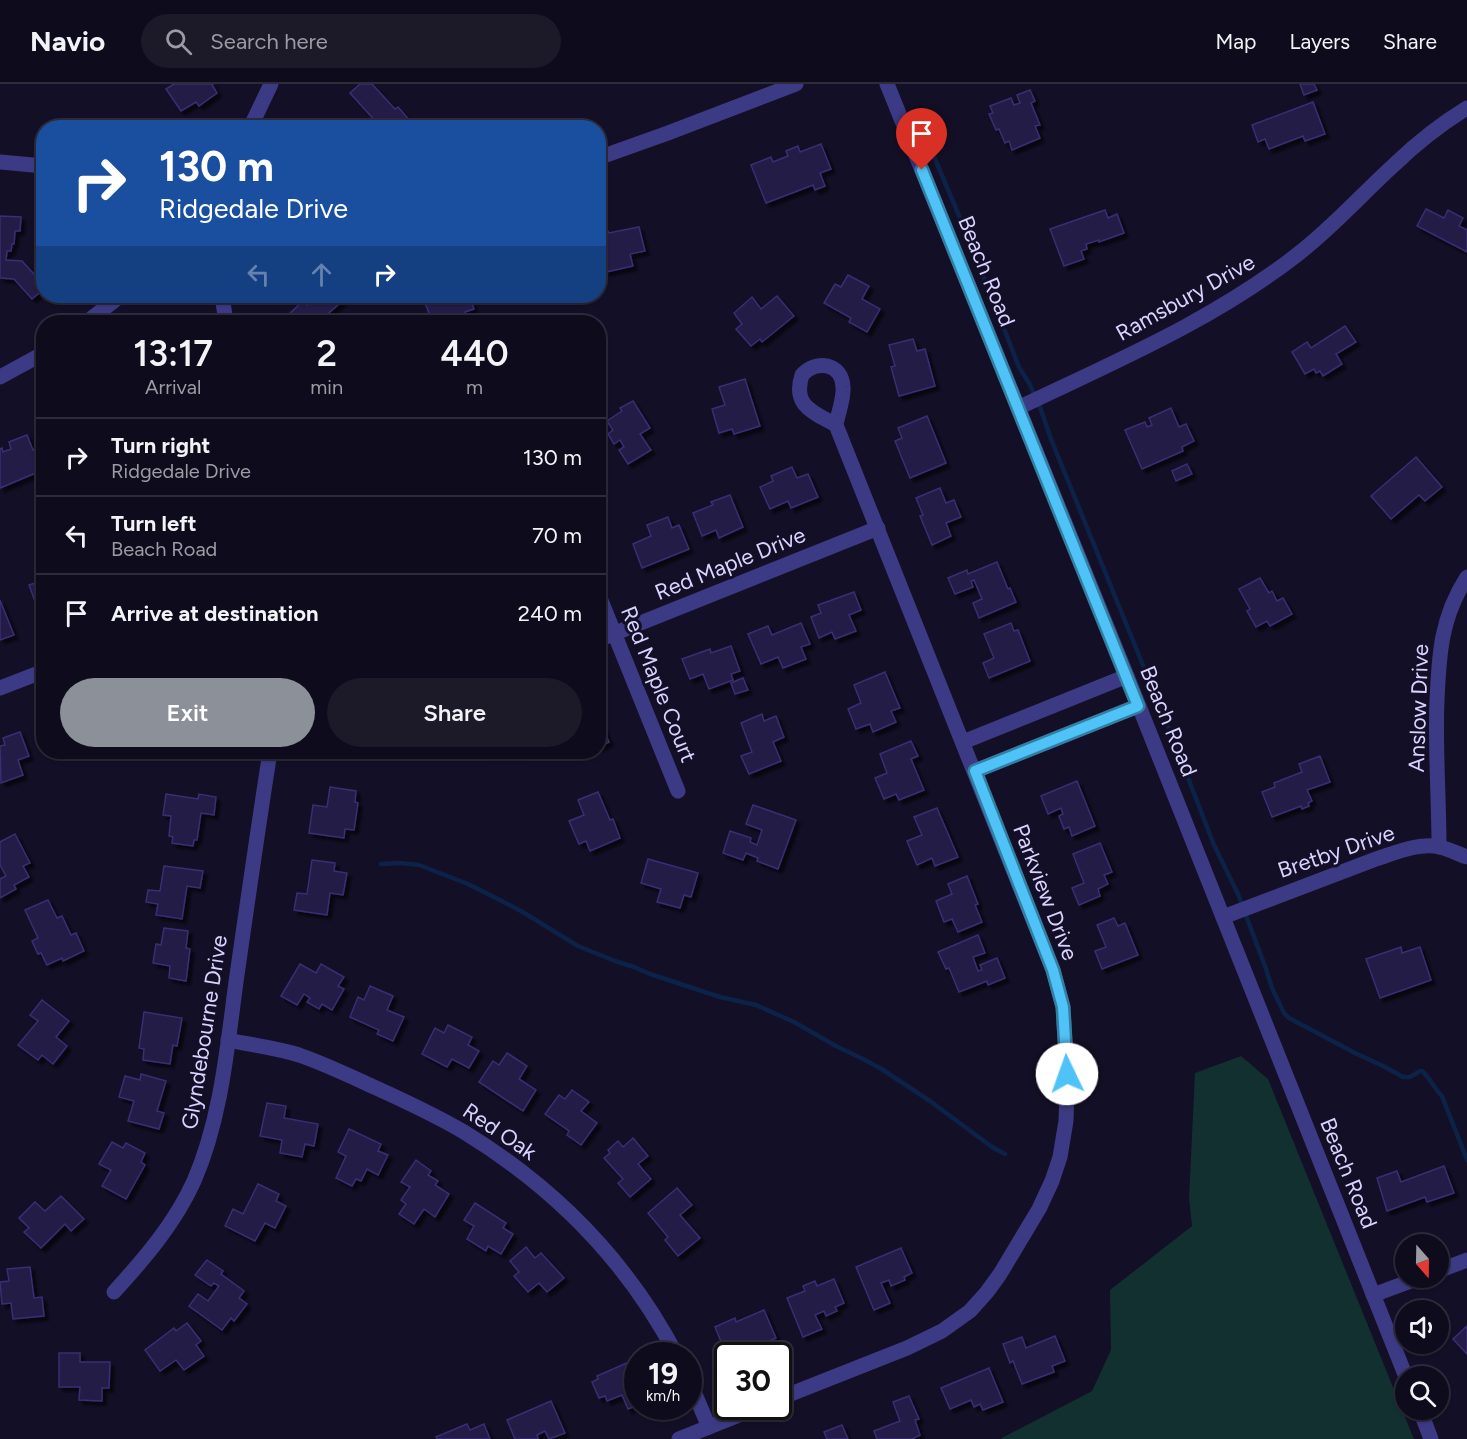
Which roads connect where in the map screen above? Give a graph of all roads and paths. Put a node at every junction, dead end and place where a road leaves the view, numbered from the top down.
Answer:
1 (271, 84) edge
2 (796, 84) edge
3 (887, 84) edge
4 (1467, 108) edge
5 (254, 120) edge
6 (606, 155) edge
7 (0, 162) edge
8 (36, 165) edge
9 (111, 303) edge
10 (96, 315) edge
11 (36, 357) edge
12 (0, 377) edge
13 (1018, 408) junction
14 (836, 425) dead end
15 (878, 528) junction
16 (1467, 577) edge
17 (606, 614) edge
18 (614, 634) junction
19 (606, 637) edge
20 (36, 674) edge
21 (1127, 676) junction
22 (0, 688) edge
23 (1138, 706) junction
24 (963, 741) junction
25 (269, 759) edge
26 (975, 771) junction
27 (678, 791) dead end
28 (1439, 847) junction
29 (1467, 857) edge
30 (1223, 917) junction
31 (228, 1040) junction
32 (1467, 1260) edge
33 (1449, 1267) edge
34 (1395, 1287) edge
35 (114, 1292) dead end
36 (1373, 1295) junction
37 (669, 1342) edge
38 (1402, 1366) edge
39 (792, 1393) edge
40 (702, 1411) edge
41 (726, 1420) edge
42 (1423, 1420) edge
43 (709, 1427) junction
44 (679, 1439) edge
45 (1431, 1439) edge

1 - 5 street
2 - 6 street
3 - 13 street, Beach Road
4 - 13 street, Ramsbury Drive
7 - 8 street
9 - 10 street
11 - 12 street
13 - 21 street, Beach Road
14 - 15 street, Parkview Drive
15 - 18 street, Red Maple Drive
15 - 24 street, Parkview Drive
16 - 28 street, Anslow Drive
17 - 18 street, Red Maple Court
18 - 19 street, Red Maple Drive
18 - 27 street, Red Maple Court
20 - 22 street
21 - 23 street, Beach Road
21 - 24 street
23 - 26 street
23 - 30 street, Beach Road
24 - 26 street, Parkview Drive
25 - 31 street, Glyndebourne Drive
26 - 39 street, Parkview Drive
28 - 29 street, Bretby Drive
28 - 30 street, Bretby Drive
30 - 36 street, Beach Road
31 - 35 street, Glyndebourne Drive
31 - 37 street, Red Oak
32 - 33 street
34 - 36 street
36 - 38 street, Beach Road
40 - 43 street
41 - 43 street
42 - 45 street
43 - 44 street

